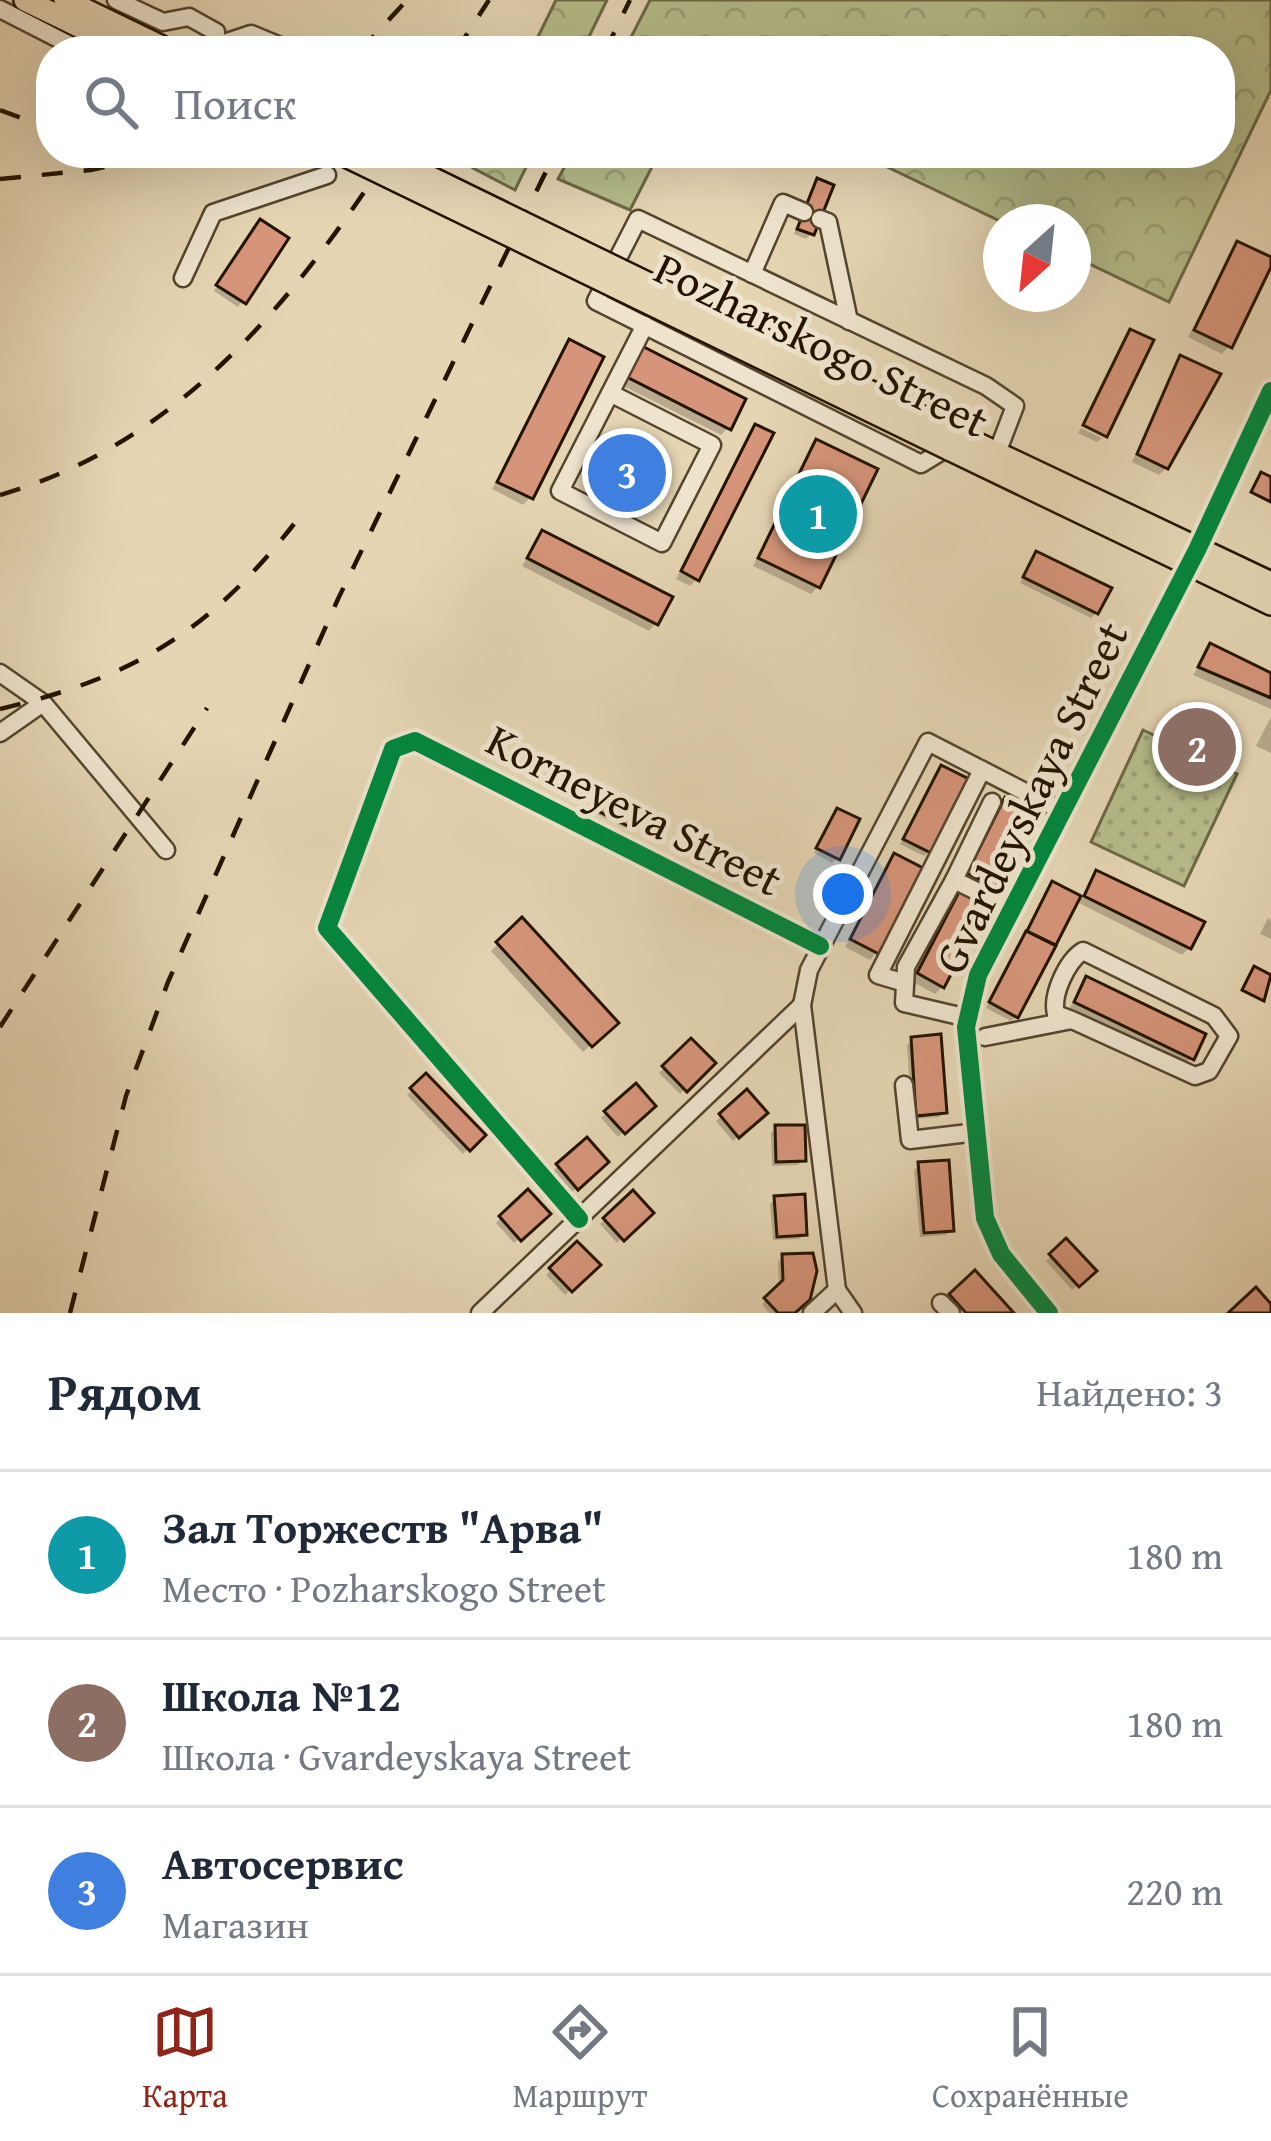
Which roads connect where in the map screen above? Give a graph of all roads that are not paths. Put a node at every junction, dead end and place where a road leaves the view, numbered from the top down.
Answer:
1 (25, 0) edge
2 (65, 0) edge
3 (116, 0) edge
4 (0, 9) edge
5 (53, 36) edge
6 (99, 36) edge
7 (139, 36) edge
8 (216, 36) edge
9 (372, 168) edge
10 (410, 168) edge
11 (327, 175) dead end
12 (752, 274) junction
13 (183, 278) dead end
14 (849, 321) junction
15 (645, 325) junction
16 (1271, 391) edge
17 (610, 393) junction
18 (955, 442) junction
19 (997, 453) junction
20 (1194, 557) junction
21 (1271, 583) edge
22 (1271, 604) edge
23 (0, 673) edge
24 (43, 703) junction
25 (0, 733) edge
26 (982, 770) junction
27 (992, 802) dead end
28 (1060, 810) junction
29 (166, 850) dead end
30 (954, 880) junction
31 (1011, 908) junction
32 (820, 946) junction
33 (905, 983) junction
34 (802, 1005) junction
35 (968, 1018) junction
36 (1072, 1020) junction
37 (985, 1037) dead end
38 (904, 1085) dead end
39 (976, 1132) junction
40 (579, 1219) junction
41 (837, 1290) junction
42 (481, 1313) edge
43 (812, 1313) edge
44 (853, 1313) edge
45 (1049, 1313) edge

1 - 6 main road
2 - 7 main road
3 - 8 street
4 - 5 street
9 - 18 main road, Pozharskogo Street, bridge
10 - 18 main road, Pozharskogo Street, bridge
11 - 13 street
12 - 14 street
12 - 14 street
12 - 15 street
14 - 19 street
15 - 17 street
15 - 18 street
16 - 20 street, Gvardeyskaya Street
17 - 17 street
18 - 19 main road, Pozharskogo Street
18 - 20 main road, Pozharskogo Street
19 - 20 main road, Pozharskogo Street
20 - 21 main road, Pozharskogo Street
20 - 22 main road, Pozharskogo Street
20 - 28 street, Gvardeyskaya Street
23 - 24 street
24 - 25 street
24 - 29 street
26 - 28 street
26 - 32 street
26 - 33 street
27 - 30 street
28 - 31 street, Gvardeyskaya Street
30 - 31 street
30 - 33 street
31 - 35 street, Gvardeyskaya Street
32 - 34 street
32 - 40 street, Korneyeva Street
33 - 35 street
34 - 40 street
34 - 41 street
35 - 39 street, Gvardeyskaya Street
36 - 36 street
36 - 37 street
38 - 39 street
39 - 45 street, Gvardeyskaya Street
40 - 42 street
41 - 43 street
41 - 44 street

